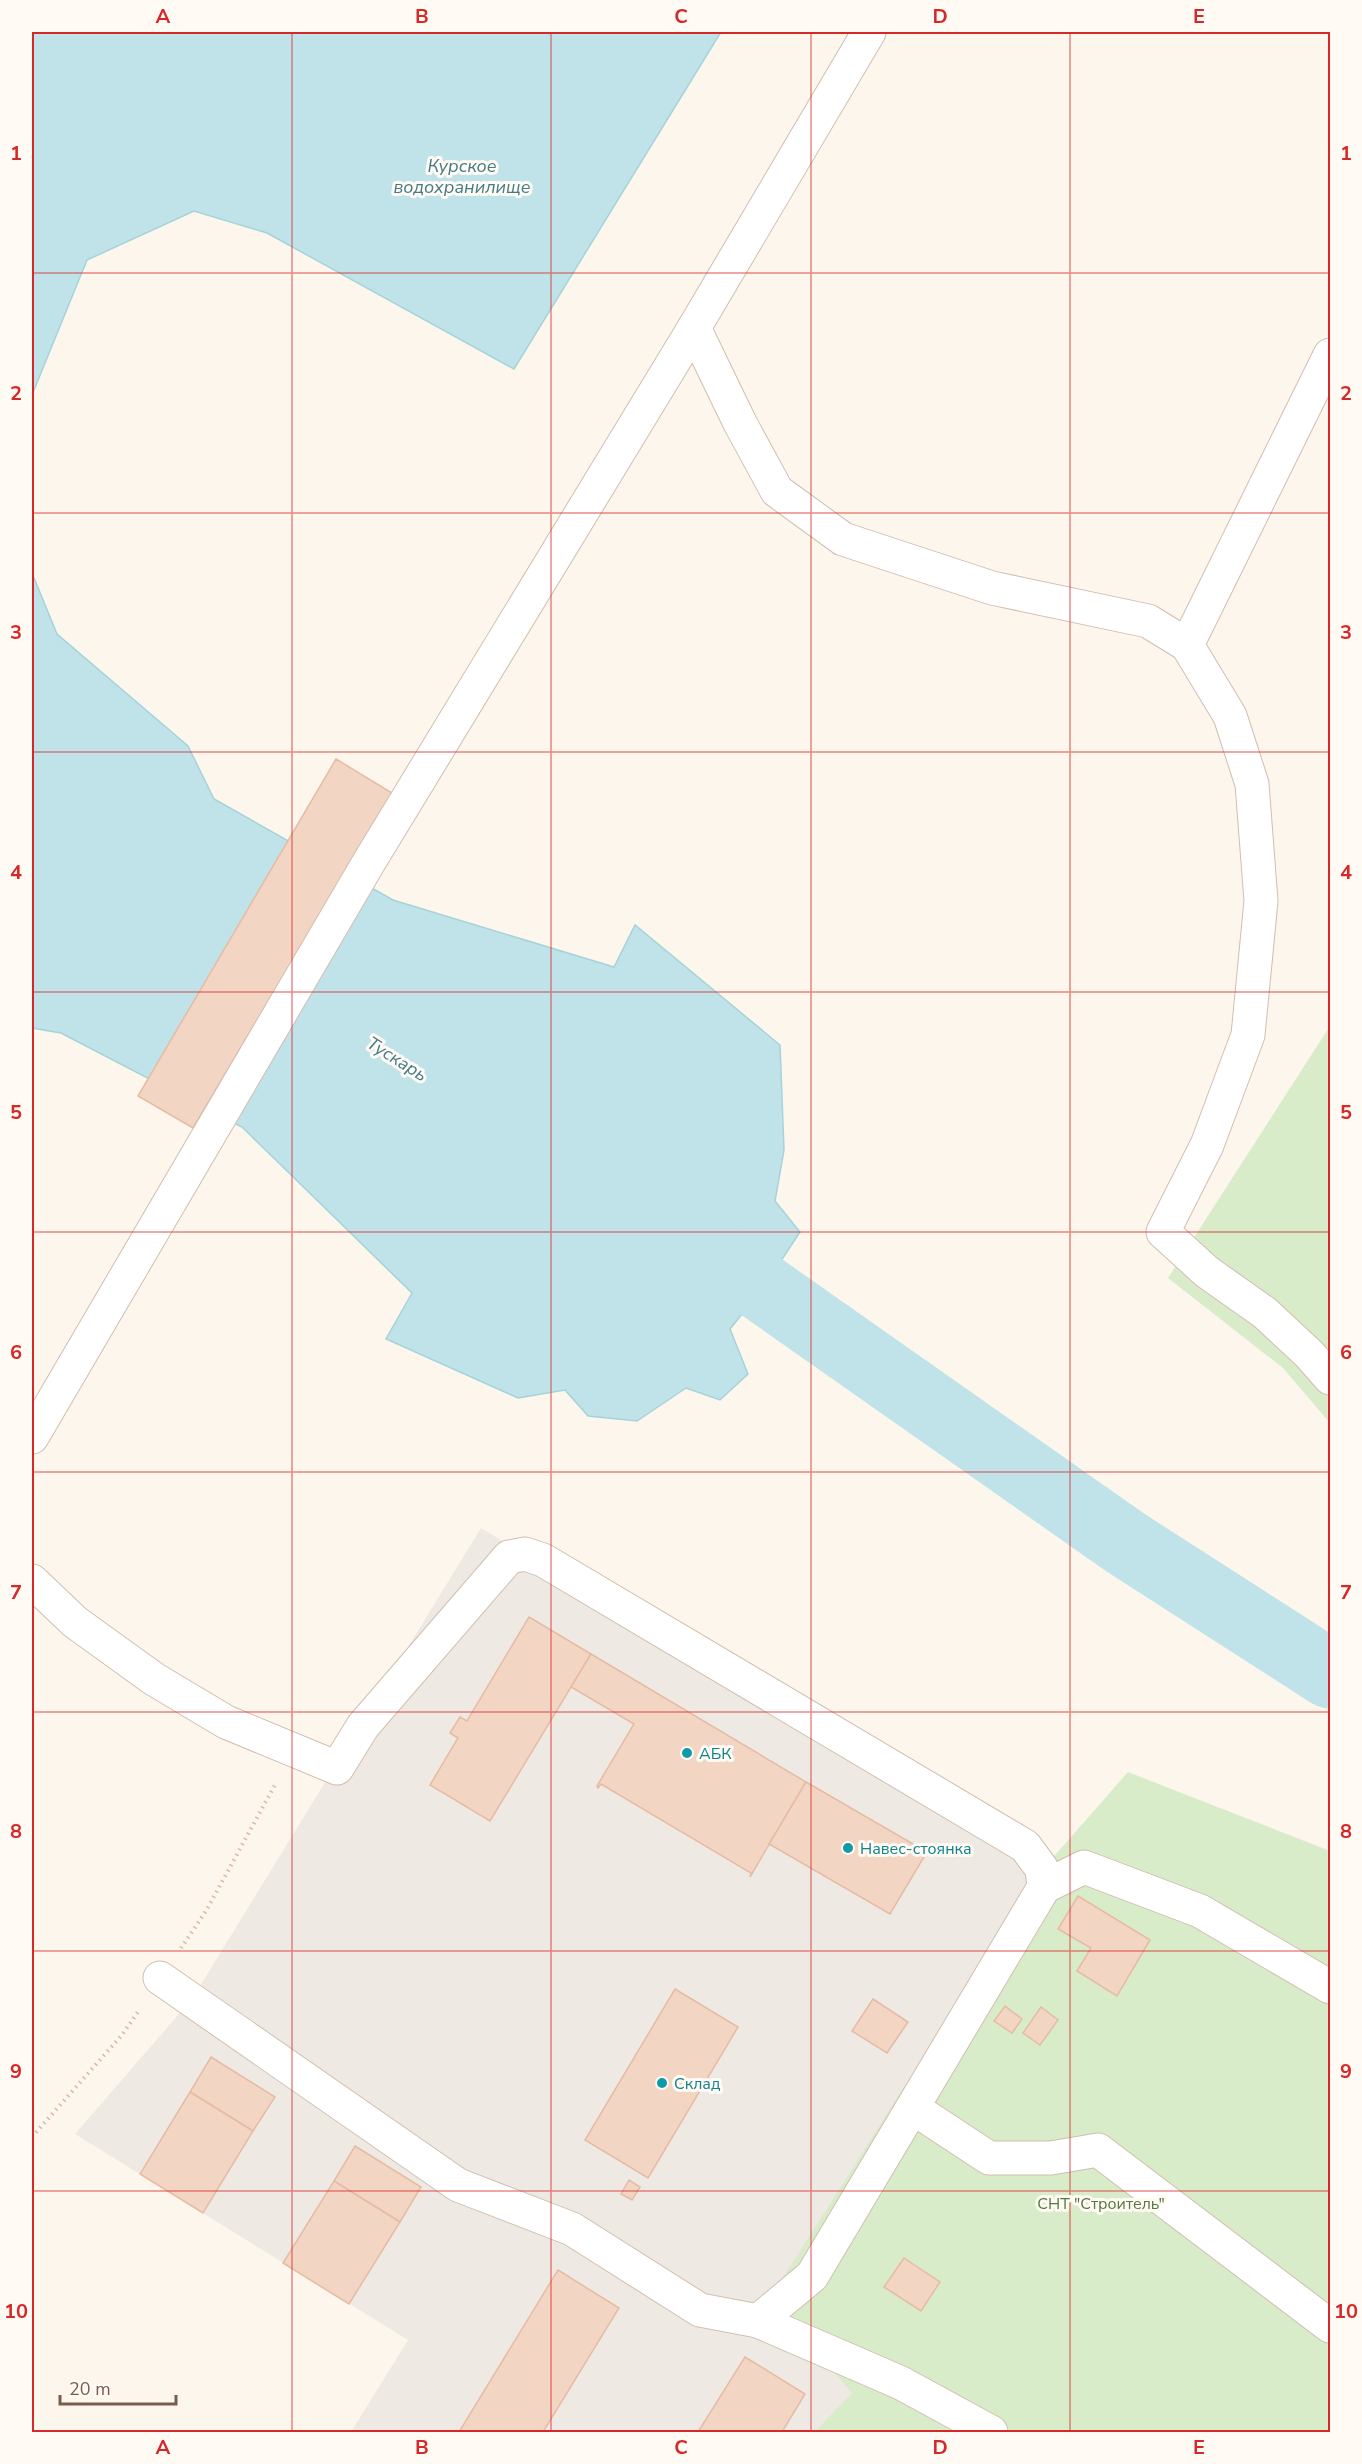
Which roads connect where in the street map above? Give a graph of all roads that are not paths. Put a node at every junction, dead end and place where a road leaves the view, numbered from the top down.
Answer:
1 (869, 32) edge
2 (694, 328) junction
3 (1330, 355) edge
4 (1186, 645) junction
5 (1330, 1378) edge
6 (32, 1437) edge
7 (32, 1581) edge
8 (1044, 1887) junction
9 (160, 1978) dead end
10 (1330, 1987) edge
11 (912, 2108) junction
12 (758, 2321) junction
13 (1330, 2326) edge
14 (991, 2433) edge

1 - 2 street
2 - 4 street
2 - 6 street
3 - 4 street
4 - 5 street
7 - 8 street
8 - 10 street
8 - 11 street
9 - 12 street
11 - 12 street
11 - 13 street
12 - 14 street

